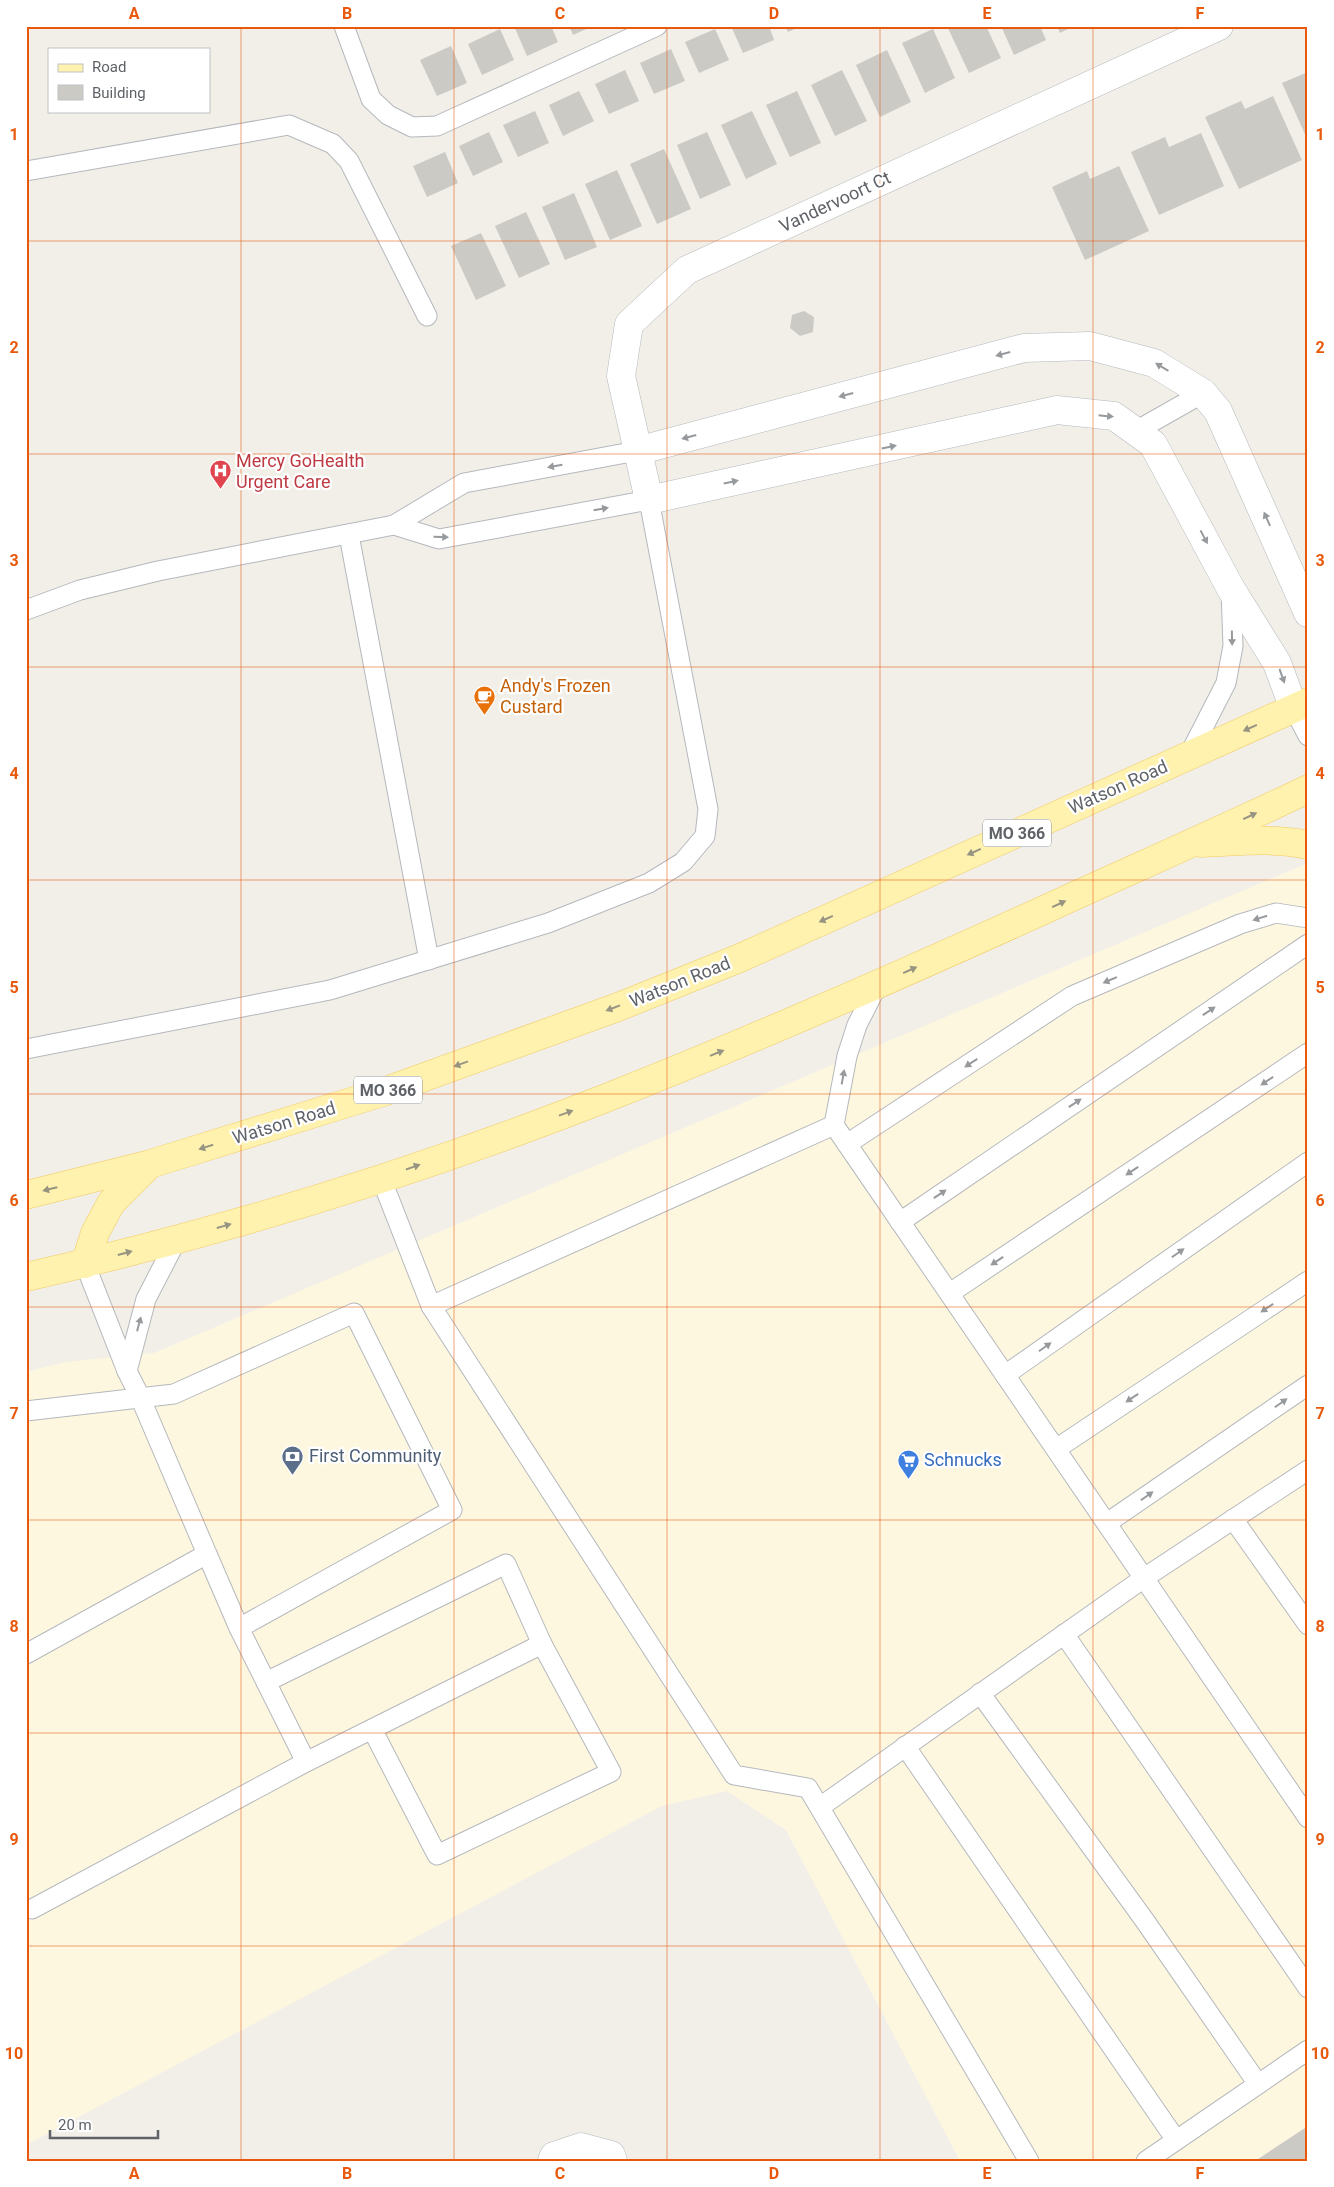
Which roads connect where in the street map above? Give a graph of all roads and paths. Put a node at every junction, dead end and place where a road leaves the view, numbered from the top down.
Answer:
1 (344, 26) edge
2 (657, 26) edge
3 (1219, 26) edge
4 (26, 171) edge
5 (428, 316) dead end
6 (1203, 393) junction
7 (1136, 431) junction
8 (637, 451) junction
9 (649, 500) junction
10 (394, 525) junction
11 (349, 535) junction
12 (1298, 567) edge
13 (1231, 589) junction
14 (26, 610) edge
15 (1308, 613) edge
16 (1301, 705) edge
17 (1308, 736) edge
18 (1189, 755) junction
19 (1308, 789) edge
20 (1189, 844) junction
21 (1308, 845) edge
22 (1308, 918) edge
23 (1308, 944) edge
24 (430, 960) junction
25 (878, 984) junction
26 (26, 1049) edge
27 (1308, 1053) edge
28 (834, 1125) junction
29 (847, 1144) junction
30 (1308, 1162) edge
31 (150, 1164) junction
32 (381, 1178) junction
33 (26, 1195) edge
34 (900, 1222) junction
35 (177, 1239) junction
36 (85, 1264) junction
37 (26, 1277) edge
38 (1308, 1281) edge
39 (950, 1293) junction
40 (431, 1306) junction
41 (127, 1372) junction
42 (1006, 1375) junction
43 (1308, 1385) edge
44 (140, 1397) junction
45 (26, 1411) edge
46 (1056, 1449) junction
47 (1308, 1470) edge
48 (1233, 1519) junction
49 (1107, 1524) junction
50 (207, 1554) junction
51 (1144, 1578) junction
52 (1308, 1625) edge
53 (239, 1628) junction
54 (1064, 1634) junction
55 (542, 1644) junction
56 (26, 1654) edge
57 (266, 1682) junction
58 (980, 1694) junction
59 (372, 1729) junction
60 (905, 1746) junction
61 (306, 1762) junction
62 (820, 1807) junction
63 (1308, 1818) edge
64 (28, 1906) edge
65 (1308, 1988) edge
66 (1308, 2050) edge
67 (1258, 2084) junction
68 (1176, 2140) junction
69 (552, 2161) edge
70 (613, 2161) edge
71 (1029, 2161) edge
72 (1146, 2161) edge

1 - 2 lane
3 - 8 street, Vandervoort Ct
4 - 5 lane
6 - 7 lane
6 -> 8 street
12 -> 6 street
9 -> 7 street
7 -> 13 street
8 - 9 street, Vandervoort Ct
8 -> 10 lane
10 -> 9 lane
9 - 24 lane
10 - 11 lane
11 - 14 lane
11 - 24 lane
12 - 15 street
13 -> 16 street
13 -> 18 lane
16 - 17 lane
16 -> 18 main road, Watson Road / MO 366
18 -> 31 main road, Watson Road / MO 366
20 -> 19 main road
20 - 21 main road
25 -> 20 main road
22 -> 29 lane
34 -> 23 lane
24 - 26 lane
28 -> 25 lane
32 -> 25 main road
27 -> 39 lane
28 - 29 lane
28 - 40 lane
29 - 34 lane
42 -> 30 lane
31 -> 33 main road, Watson Road / MO 366
31 - 36 main road
35 -> 32 main road
32 - 40 lane
34 - 39 lane
36 -> 35 main road
41 -> 35 lane
36 - 37 main road
36 - 41 lane
38 -> 46 lane
39 - 42 lane
40 - 62 lane
41 - 44 lane
42 - 46 lane
49 -> 43 lane
44 - 45 lane
44 - 50 lane
44 - 53 lane
46 - 49 lane
47 - 48 lane
48 - 51 lane
48 - 52 lane
49 - 51 lane
50 - 53 lane
50 - 56 lane
51 - 54 lane
51 - 63 lane
53 - 57 lane
54 - 58 lane
54 - 65 lane
55 - 57 lane
55 - 59 lane
55 - 59 lane
57 - 61 lane
58 - 60 lane
58 - 67 lane
59 - 61 lane
60 - 62 lane
60 - 68 lane
61 - 64 lane
62 - 71 lane
66 - 67 lane
67 - 68 lane
68 - 72 lane
69 - 70 street

